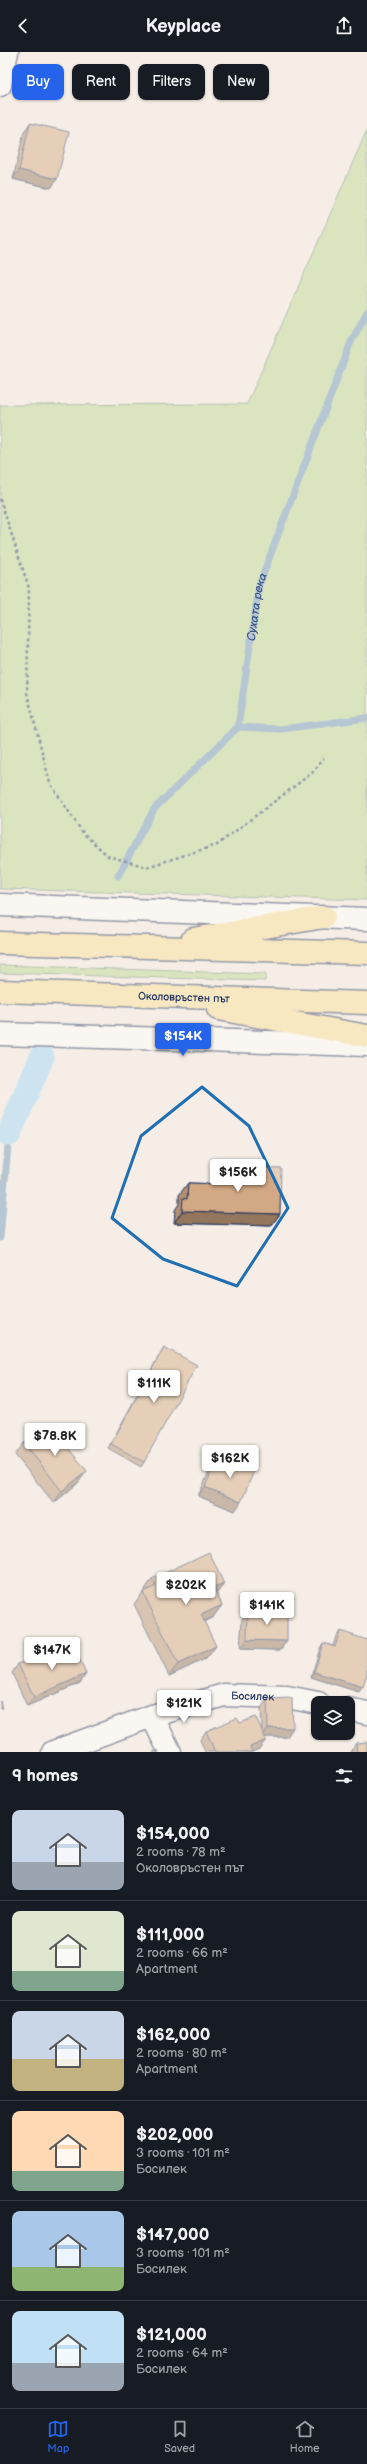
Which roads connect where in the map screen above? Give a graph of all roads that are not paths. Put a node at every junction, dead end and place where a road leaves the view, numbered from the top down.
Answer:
1 (7, 52) edge
2 (0, 85) edge
3 (0, 905) edge
4 (324, 917) junction
5 (367, 919) edge
6 (0, 943) edge
7 (142, 947) junction
8 (367, 953) edge
9 (0, 991) edge
10 (142, 996) junction
11 (367, 1003) edge
12 (0, 1034) edge
13 (367, 1036) edge
14 (367, 1045) edge
15 (311, 1702) edge
16 (355, 1710) edge
17 (367, 1713) edge
18 (152, 1716) junction
19 (52, 1752) edge
20 (170, 1752) edge

1 - 2 street
3 - 4 street
4 - 5 street
4 - 7 highway
6 - 7 highway
7 - 8 highway
9 - 10 highway, Околовръстен път
10 - 11 highway, Околовръстен път
10 - 13 highway
12 - 14 street
15 - 18 street, Босилек
16 - 17 street
18 - 19 street, Босилек
18 - 20 street

